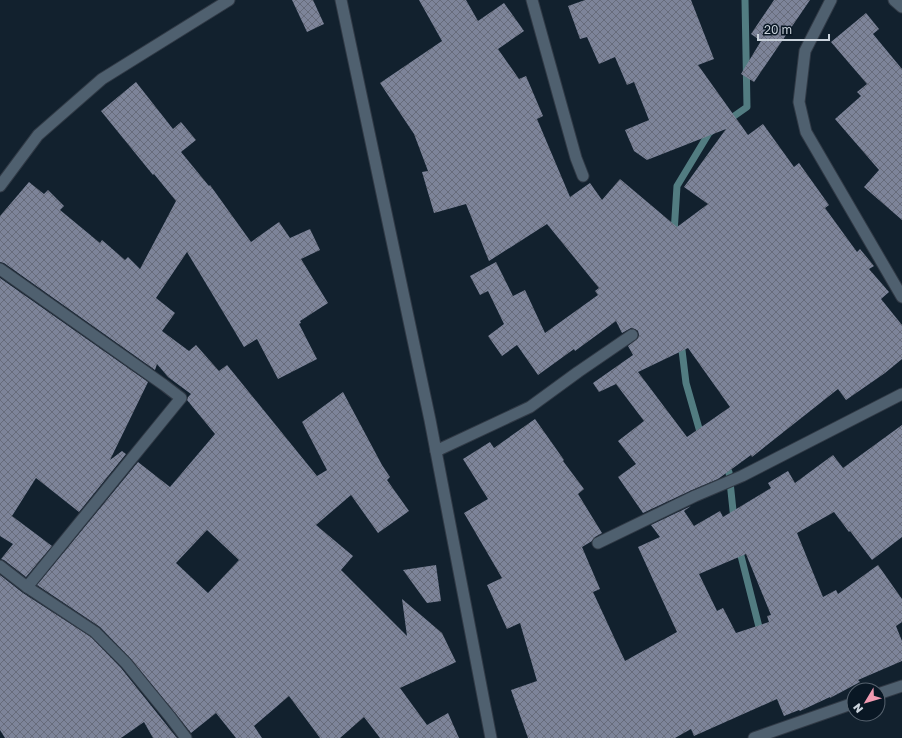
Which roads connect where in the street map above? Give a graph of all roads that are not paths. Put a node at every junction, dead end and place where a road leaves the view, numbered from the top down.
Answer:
1 (229, 0) edge
2 (341, 0) edge
3 (532, 0) edge
4 (831, 0) edge
5 (894, 0) edge
6 (902, 7) edge
7 (583, 176) dead end
8 (0, 186) edge
9 (0, 269) edge
10 (902, 297) edge
11 (632, 335) dead end
12 (902, 394) edge
13 (436, 451) junction
14 (598, 543) dead end
15 (0, 566) edge
16 (27, 587) junction
17 (902, 686) edge
18 (886, 691) edge
19 (846, 706) edge
20 (186, 738) edge
21 (491, 738) edge
22 (754, 738) edge

1 - 8 street
2 - 13 street
3 - 7 street
4 - 10 street
5 - 6 street
9 - 16 street
11 - 13 street
12 - 14 street
13 - 21 street
15 - 16 street
16 - 20 street
17 - 18 street
19 - 22 street

